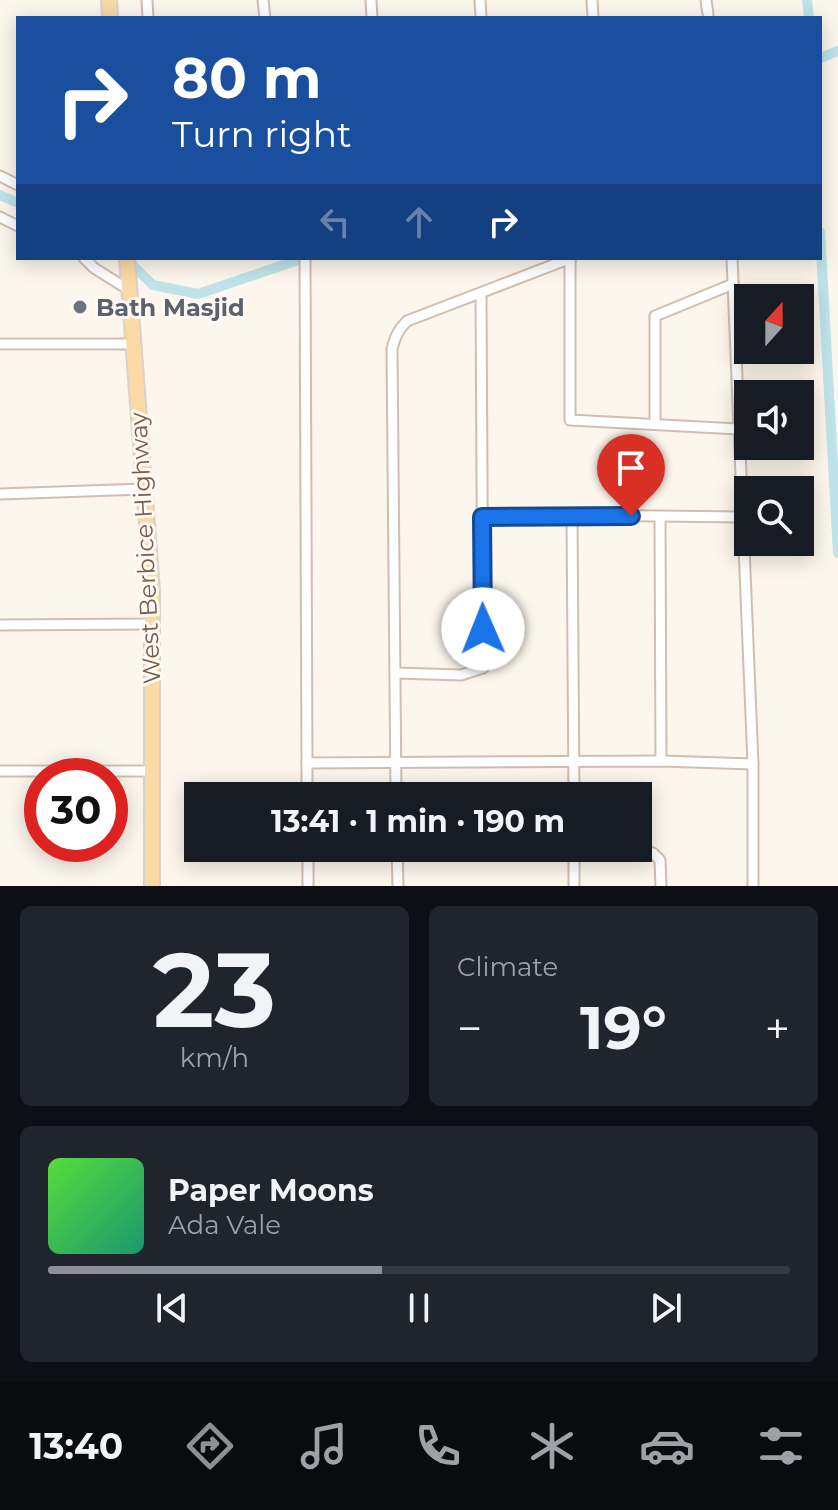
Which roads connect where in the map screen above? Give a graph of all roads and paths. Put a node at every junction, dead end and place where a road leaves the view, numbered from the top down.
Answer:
1 (706, 0) edge
2 (708, 14) dead end
3 (86, 260) edge
4 (305, 260) edge
5 (566, 260) edge
6 (571, 260) edge
7 (732, 260) edge
8 (128, 265) edge
9 (733, 284) junction
10 (129, 290) junction
11 (481, 293) junction
12 (0, 344) edge
13 (134, 344) junction
14 (736, 380) edge
15 (655, 424) junction
16 (734, 429) edge
17 (144, 489) junction
18 (0, 494) edge
19 (572, 515) junction
20 (482, 517) junction
21 (660, 517) junction
22 (734, 517) edge
23 (745, 556) edge
24 (152, 624) junction
25 (0, 625) edge
26 (396, 673) junction
27 (574, 761) junction
28 (661, 761) junction
29 (307, 763) junction
30 (395, 763) junction
31 (753, 764) junction
32 (0, 771) edge
33 (152, 771) junction
34 (307, 782) edge
35 (396, 782) edge
36 (574, 782) edge
37 (652, 853) edge
38 (308, 862) edge
39 (397, 862) edge
40 (574, 862) edge
41 (152, 886) edge
42 (308, 886) edge
43 (398, 886) edge
44 (574, 886) edge
45 (661, 886) edge
46 (753, 886) edge

1 - 2 street
3 - 10 street
4 - 29 street
5 - 11 street
6 - 15 street
7 - 9 street
8 - 10 main road, West Berbice Highway
9 - 14 street
9 - 15 street
10 - 13 main road, West Berbice Highway
11 - 20 street
11 - 26 street
12 - 13 street
13 - 17 main road, West Berbice Highway
15 - 16 street
17 - 18 street
17 - 24 main road, West Berbice Highway
19 - 20 street
19 - 21 street
19 - 27 street
20 - 26 street
21 - 22 street
21 - 28 street
23 - 31 street
24 - 25 street
24 - 33 main road, West Berbice Highway
26 - 30 street
27 - 28 street
27 - 30 street
27 - 36 street
28 - 31 street
29 - 30 street
29 - 34 street
30 - 35 street
31 - 46 street
32 - 33 street
33 - 41 main road, West Berbice Highway
37 - 45 street
38 - 42 street
39 - 43 street
40 - 44 street

